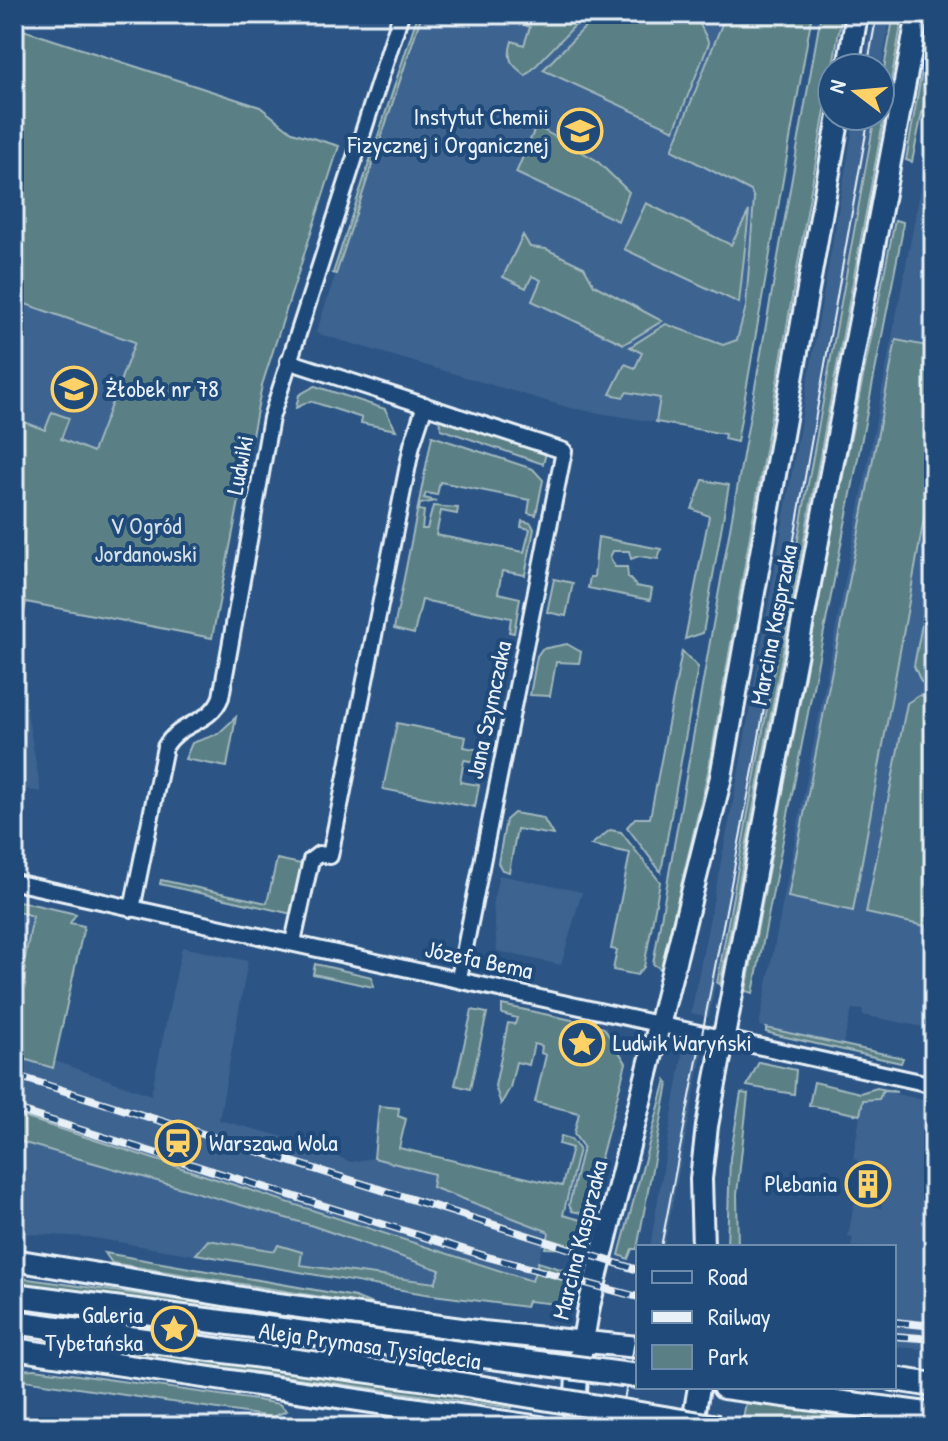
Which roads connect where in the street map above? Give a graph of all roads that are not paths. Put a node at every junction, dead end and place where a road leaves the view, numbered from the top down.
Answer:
1 (401, 14) edge
2 (857, 14) edge
3 (918, 14) edge
4 (851, 52) edge
5 (836, 132) edge
6 (288, 361) junction
7 (425, 405) junction
8 (14, 882) edge
9 (132, 909) junction
10 (293, 942) junction
11 (459, 978) junction
12 (660, 1023) junction
13 (723, 1038) junction
14 (934, 1085) edge
15 (703, 1245) edge
16 (14, 1260) edge
17 (14, 1295) edge
18 (14, 1322) edge
19 (582, 1341) junction
20 (636, 1347) edge
21 (14, 1349) edge
22 (636, 1376) edge
23 (896, 1379) edge
24 (934, 1385) edge
25 (699, 1389) edge
26 (739, 1389) edge
27 (934, 1415) edge
28 (540, 1427) edge
29 (574, 1427) edge
30 (692, 1427) edge
31 (718, 1427) edge

1 - 6 street, Ludwiki
2 - 4 main road
3 - 13 main road, Marcina Kasprzaka
5 - 12 main road, Marcina Kasprzaka
6 - 7 street
6 - 9 street, Ludwiki
7 - 10 street
7 - 11 street, Jana Szymczaka
8 - 9 street, Józefa Bema
9 - 10 street, Józefa Bema
10 - 11 street, Józefa Bema
11 - 12 street, Józefa Bema
12 - 13 street, Józefa Bema
12 - 19 main road, Marcina Kasprzaka
13 - 14 street, Józefa Bema
13 - 15 main road, Marcina Kasprzaka
16 - 19 main road, Aleja Prymasa Tysiąclecia
17 - 22 main road, Aleja Prymasa Tysiąclecia, bridge
18 - 31 main road, Aleja Prymasa Tysiąclecia, bridge
19 - 20 main road, Aleja Prymasa Tysiąclecia
19 - 29 main road, Marcina Kasprzaka
21 - 28 main road
23 - 24 main road
25 - 30 main road
26 - 27 main road

